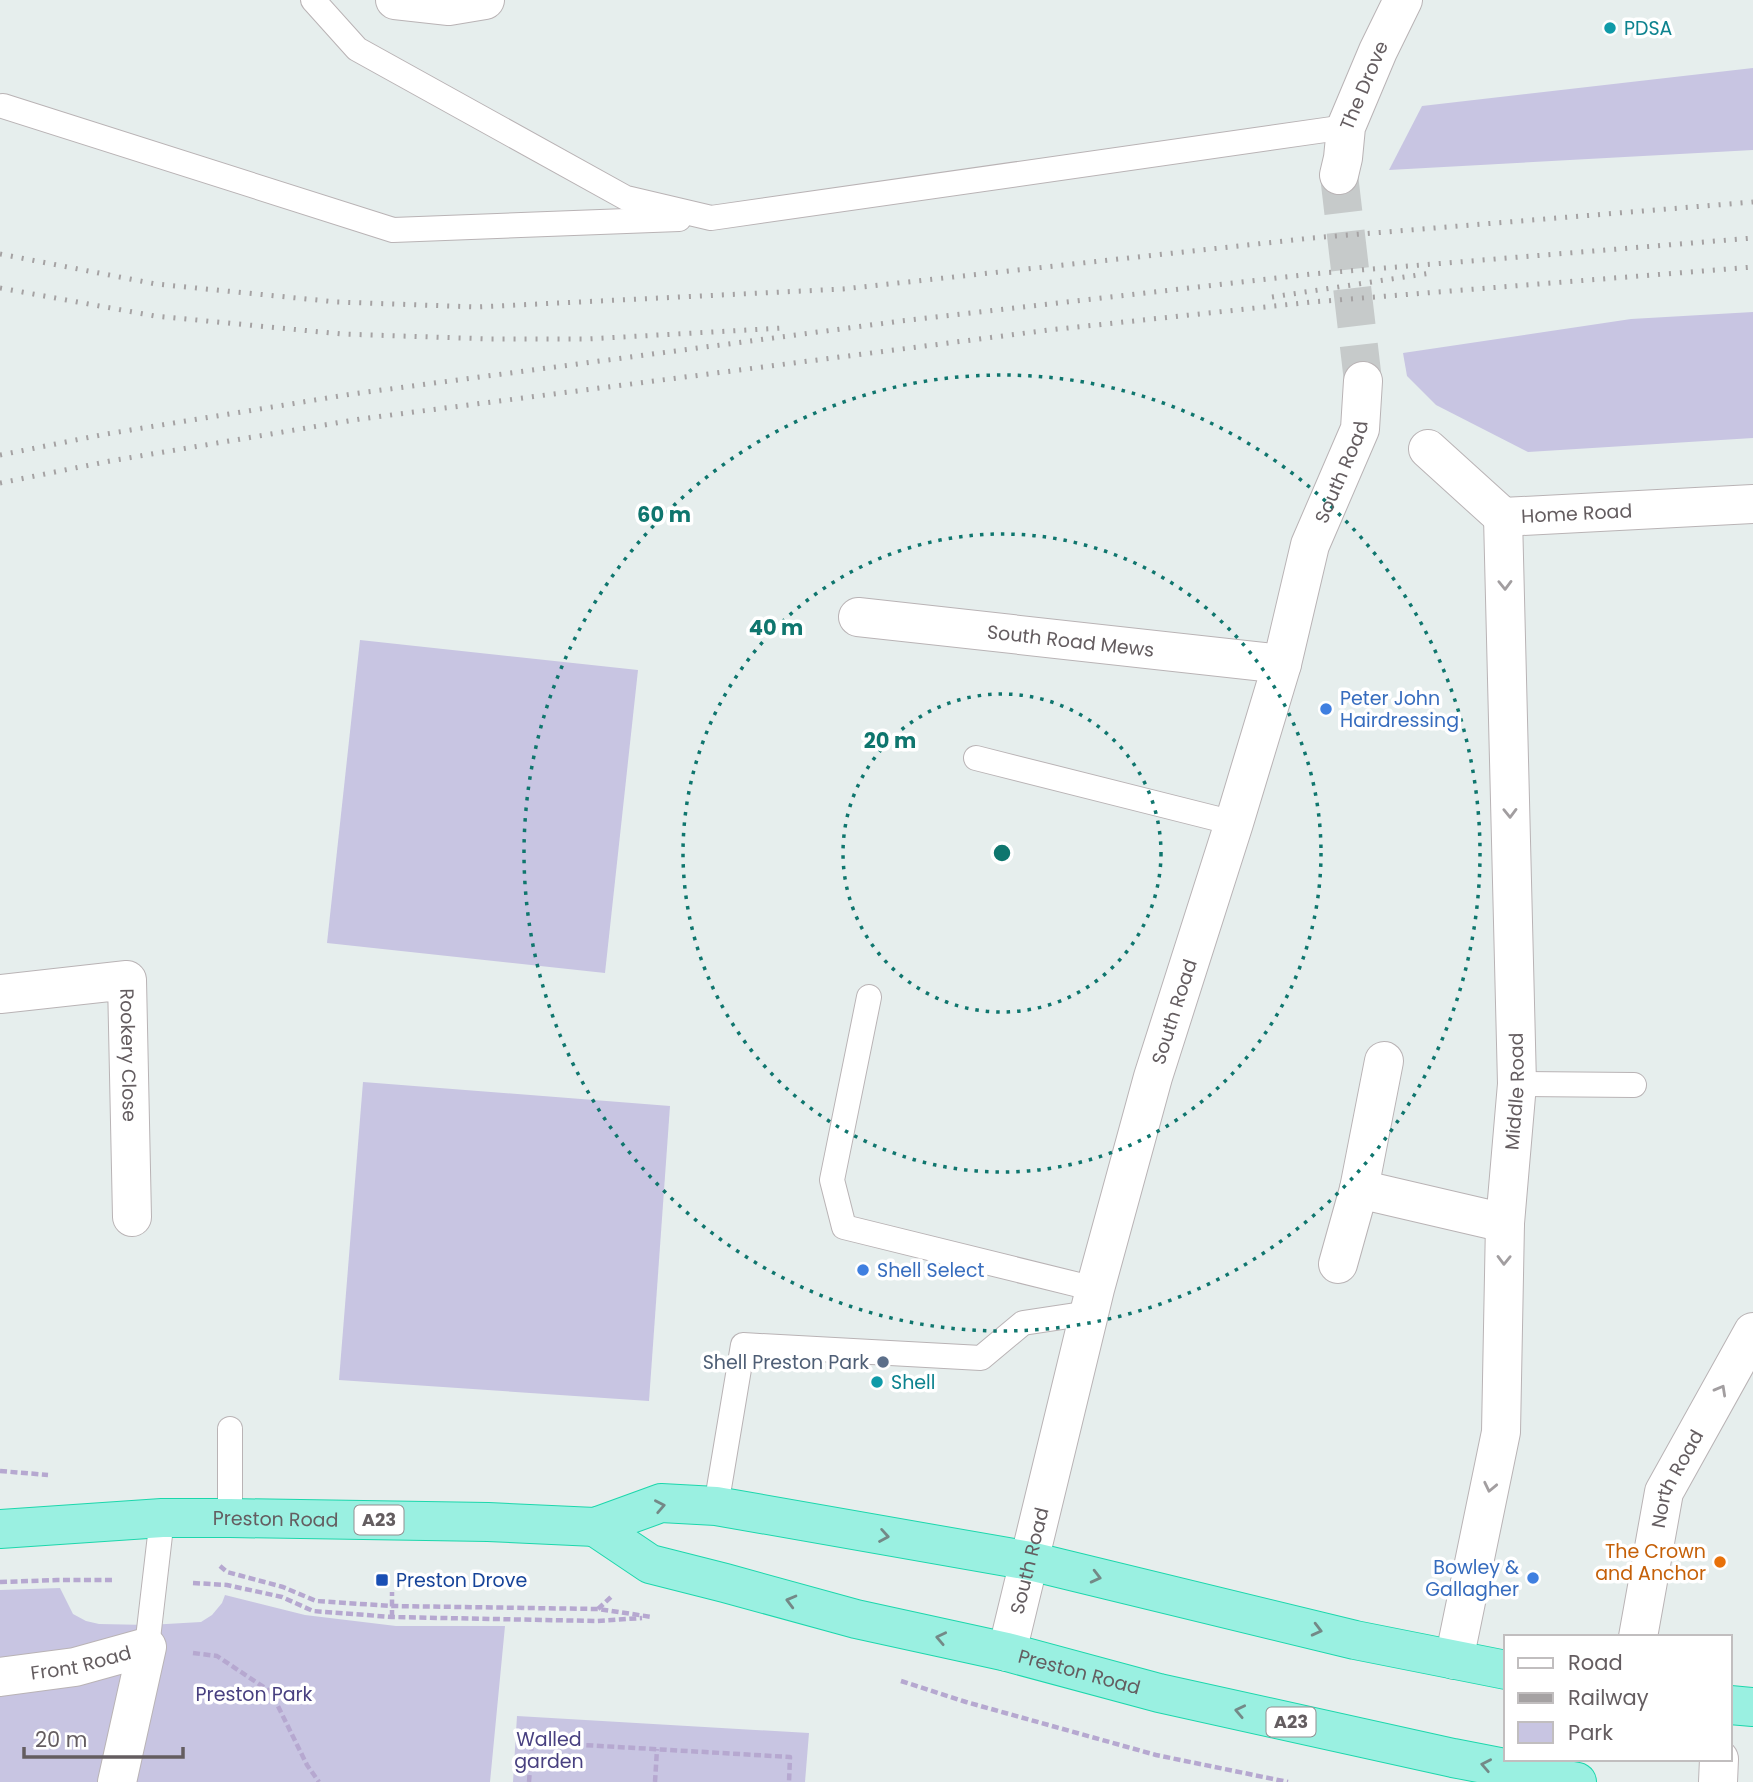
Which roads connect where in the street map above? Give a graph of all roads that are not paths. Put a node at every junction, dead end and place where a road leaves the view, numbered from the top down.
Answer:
1 (313, 0) edge
2 (395, 0) edge
3 (485, 0) edge
4 (1403, 0) edge
5 (3, 106) dead end
6 (1346, 127) junction
7 (1339, 175) tunnel mouth
8 (712, 218) junction
9 (1363, 380) tunnel mouth
10 (1428, 449) dead end
11 (1753, 504) edge
12 (1503, 517) junction
13 (858, 617) dead end
14 (1282, 664) junction
15 (976, 758) dead end
16 (1234, 823) junction
17 (0, 994) edge
18 (869, 997) dead end
19 (1384, 1061) dead end
20 (1517, 1084) junction
21 (1634, 1085) dead end
22 (1359, 1189) junction
23 (132, 1217) dead end
24 (1505, 1223) junction
25 (1338, 1264) dead end
26 (1092, 1301) junction
27 (1753, 1332) edge
28 (230, 1429) dead end
29 (716, 1506) junction
30 (162, 1518) junction
31 (230, 1518) junction
32 (595, 1527) junction
33 (0, 1529) edge
34 (1030, 1561) junction
35 (1638, 1635) edge
36 (147, 1647) junction
37 (1007, 1652) junction
38 (1454, 1660) junction
39 (1504, 1670) edge
40 (0, 1677) edge
41 (1732, 1705) edge
42 (1753, 1707) edge
43 (1719, 1761) edge
44 (117, 1782) edge
45 (1577, 1782) edge
46 (1718, 1782) edge

1 - 8 lane
2 - 3 street
4 - 6 street, The Drove
5 - 8 lane
6 - 7 street, The Drove
6 - 8 lane
9 - 14 street, South Road
10 - 12 street, Home Road
11 - 12 street, Home Road
12 -> 20 street, Middle Road
13 - 14 street, South Road Mews
14 - 16 street, South Road
15 - 16 lane
16 - 26 street, South Road
17 - 23 street, Rookery Close
18 - 26 lane
19 - 22 street
20 - 21 lane
20 - 24 street, Middle Road
22 - 24 street
22 - 25 street
24 -> 38 street, Middle Road
26 - 29 lane
26 - 34 street, South Road
35 -> 27 street, North Road
28 - 31 lane
32 -> 29 highway, Preston Road / A23
29 -> 34 highway, Preston Road / A23
30 - 31 highway, Preston Road / A23
30 - 33 highway, Preston Road / A23
30 - 36 lane
31 - 32 highway, Preston Road / A23
37 -> 32 highway, Preston Road / A23
34 - 37 street, South Road
34 -> 38 highway, Preston Road / A23
36 - 40 street, Front Road
36 - 44 street, Front Road
45 -> 37 highway, Preston Road / A23
38 - 39 highway, Preston Road / A23
41 - 42 highway
43 - 46 street

